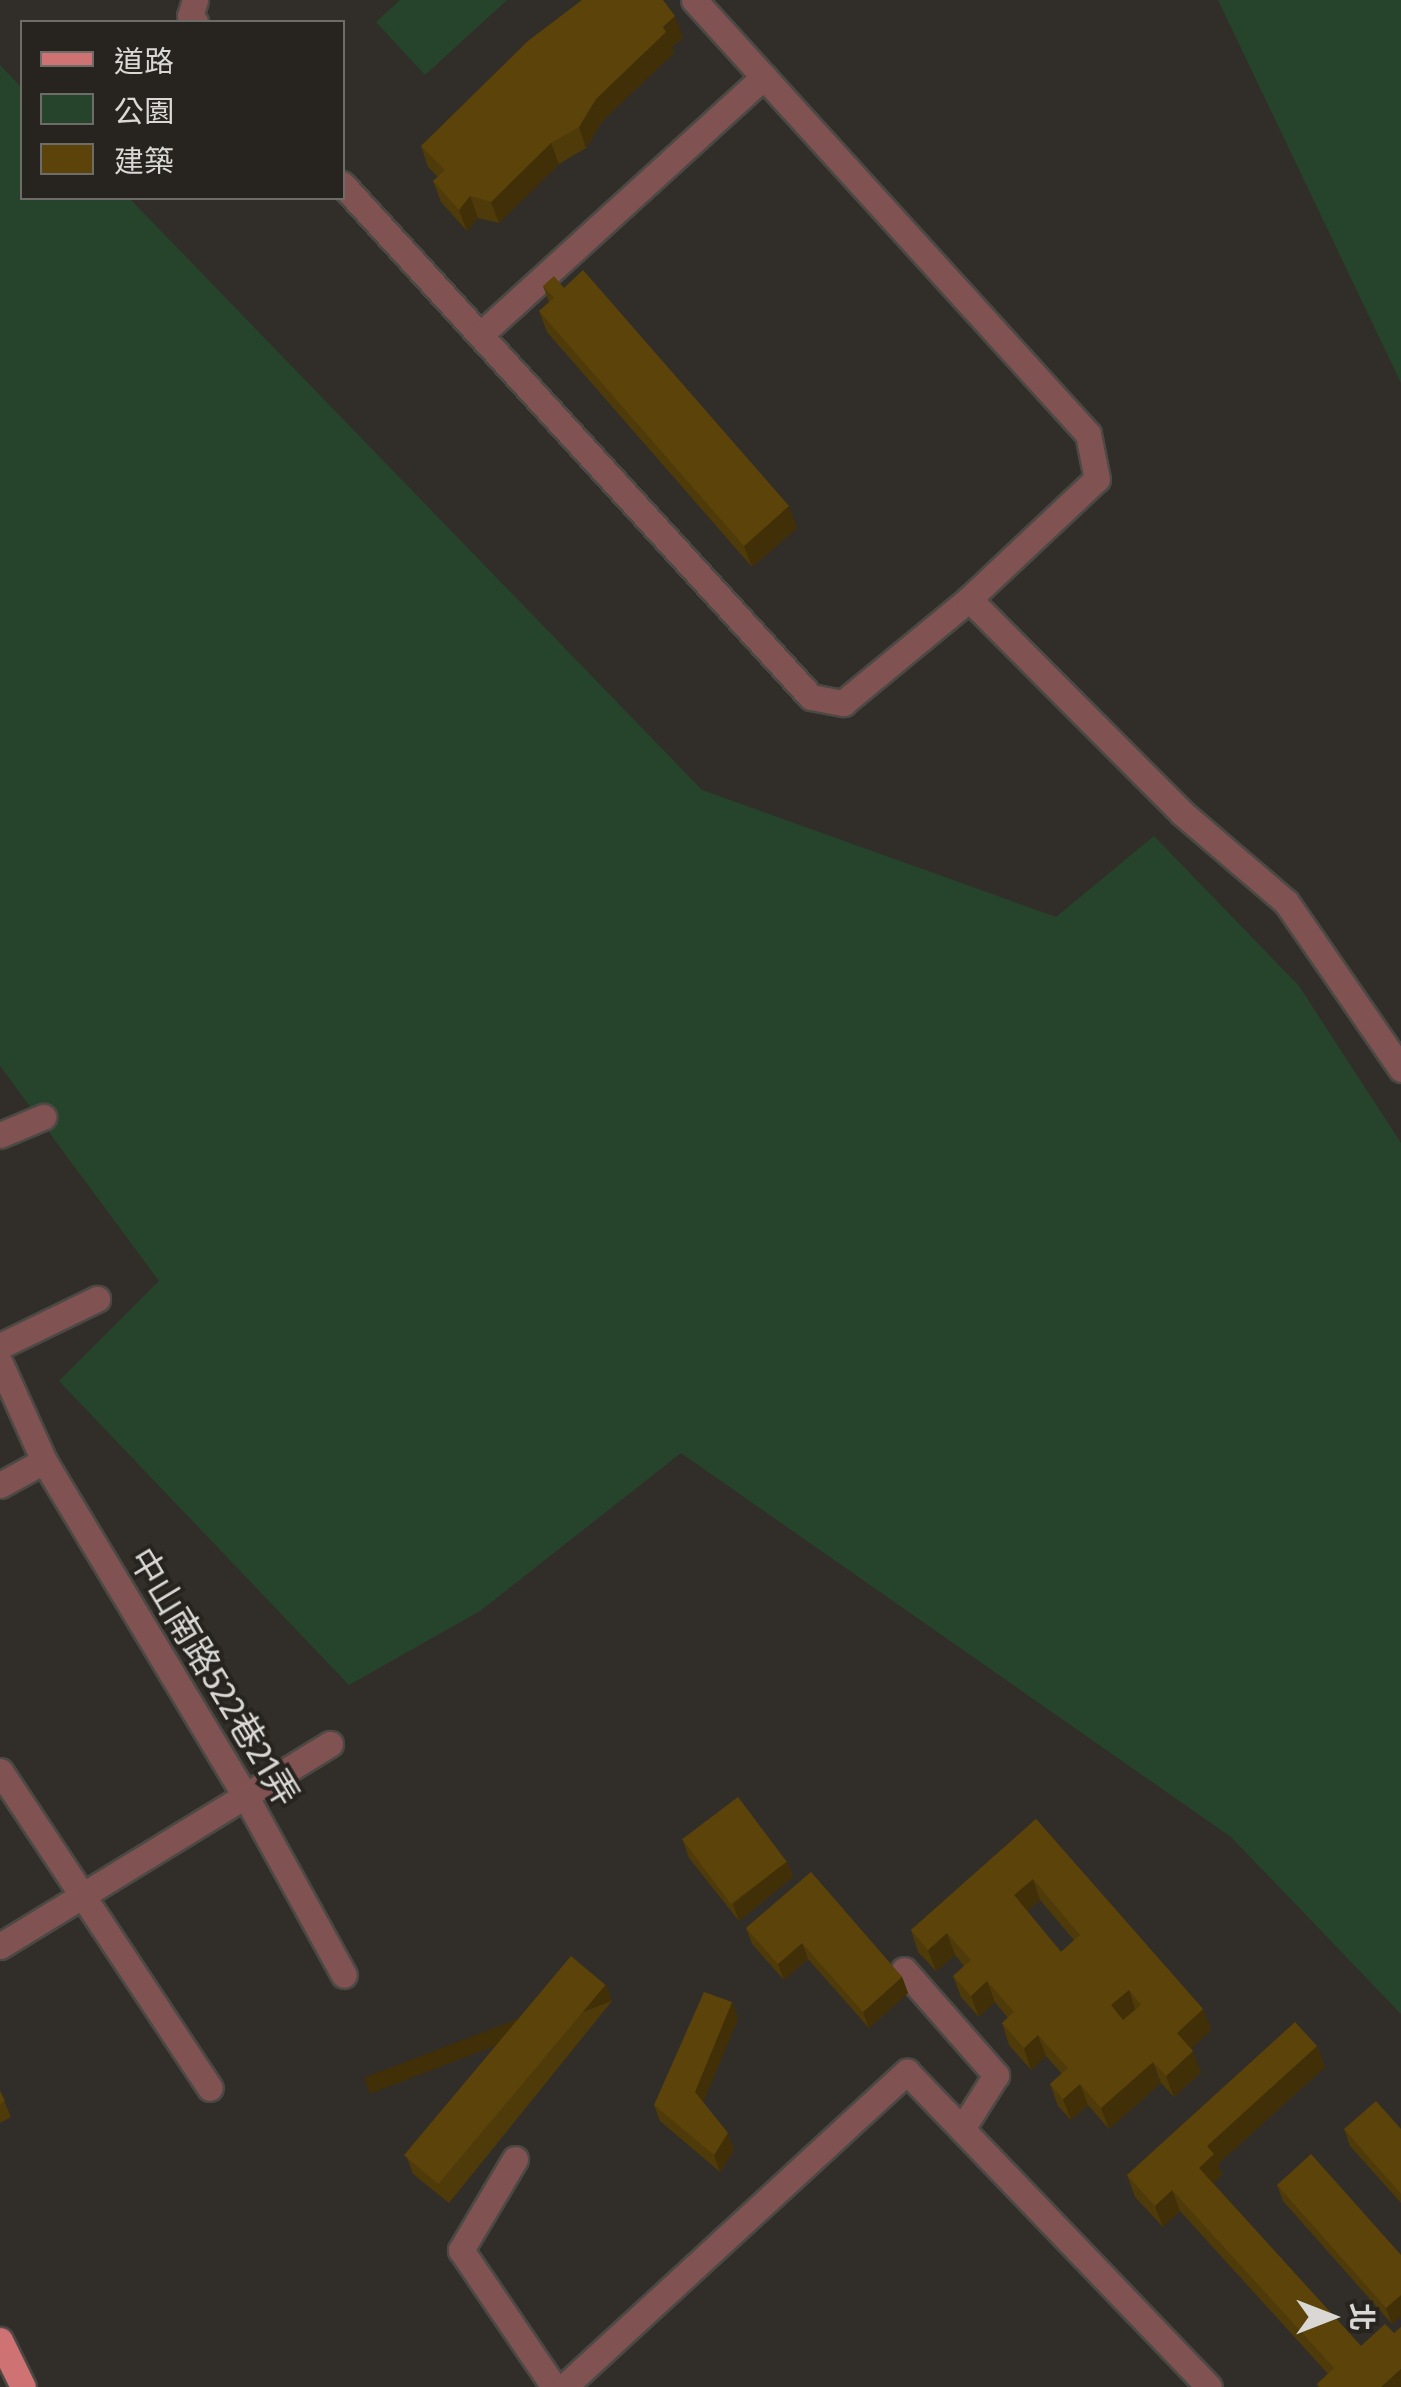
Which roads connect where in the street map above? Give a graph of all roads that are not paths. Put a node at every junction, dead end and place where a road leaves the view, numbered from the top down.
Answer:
1 (694, 0) edge
2 (764, 77) junction
3 (345, 187) edge
4 (480, 334) junction
5 (970, 598) junction
6 (1401, 1069) edge
7 (43, 1116) dead end
8 (0, 1135) edge
9 (97, 1299) dead end
10 (0, 1346) edge
11 (0, 1363) edge
12 (44, 1460) junction
13 (0, 1485) edge
14 (330, 1744) dead end
15 (0, 1771) edge
16 (246, 1798) junction
17 (82, 1898) junction
18 (0, 1946) edge
19 (904, 1970) dead end
20 (344, 1975) dead end
21 (210, 2088) dead end
22 (962, 2130) junction
23 (516, 2159) dead end
24 (0, 2340) edge
25 (23, 2387) edge
26 (554, 2387) edge
27 (564, 2387) edge
28 (1209, 2387) edge

1 - 2 street
2 - 4 street
2 - 5 street
3 - 4 street
4 - 5 street
5 - 6 street
7 - 8 street
9 - 10 street
11 - 12 street, 中山南路522巷21弄
12 - 13 street
12 - 16 street, 中山南路522巷21弄
14 - 16 street
15 - 17 street
16 - 17 street
16 - 20 street, 中山南路522巷21弄
17 - 18 street
17 - 21 street
19 - 22 street
22 - 27 street
22 - 28 street
23 - 26 street
24 - 25 main road

